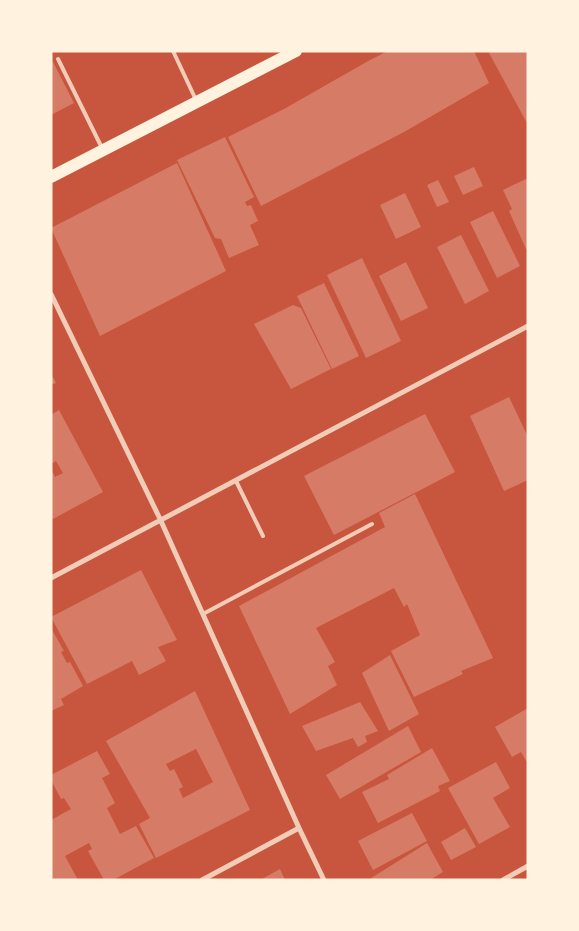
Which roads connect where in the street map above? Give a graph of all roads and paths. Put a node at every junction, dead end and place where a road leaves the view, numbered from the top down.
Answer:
1 (173, 51) edge
2 (296, 51) edge
3 (58, 59) dead end
4 (197, 102) junction
5 (103, 150) junction
6 (51, 177) edge
7 (51, 294) edge
8 (528, 326) edge
9 (236, 481) junction
10 (161, 521) junction
11 (372, 524) dead end
12 (263, 536) dead end
13 (51, 578) edge
14 (203, 614) junction
15 (299, 828) junction
16 (528, 866) edge
17 (202, 880) edge
18 (324, 880) edge
19 (503, 880) edge

1 - 4 lane
2 - 4 main road
3 - 5 lane
4 - 5 main road
5 - 6 main road
7 - 10 street
8 - 9 street
9 - 10 street
9 - 12 lane
10 - 13 street
10 - 14 street
11 - 14 lane
14 - 15 street
15 - 17 street
15 - 18 street
16 - 19 street

